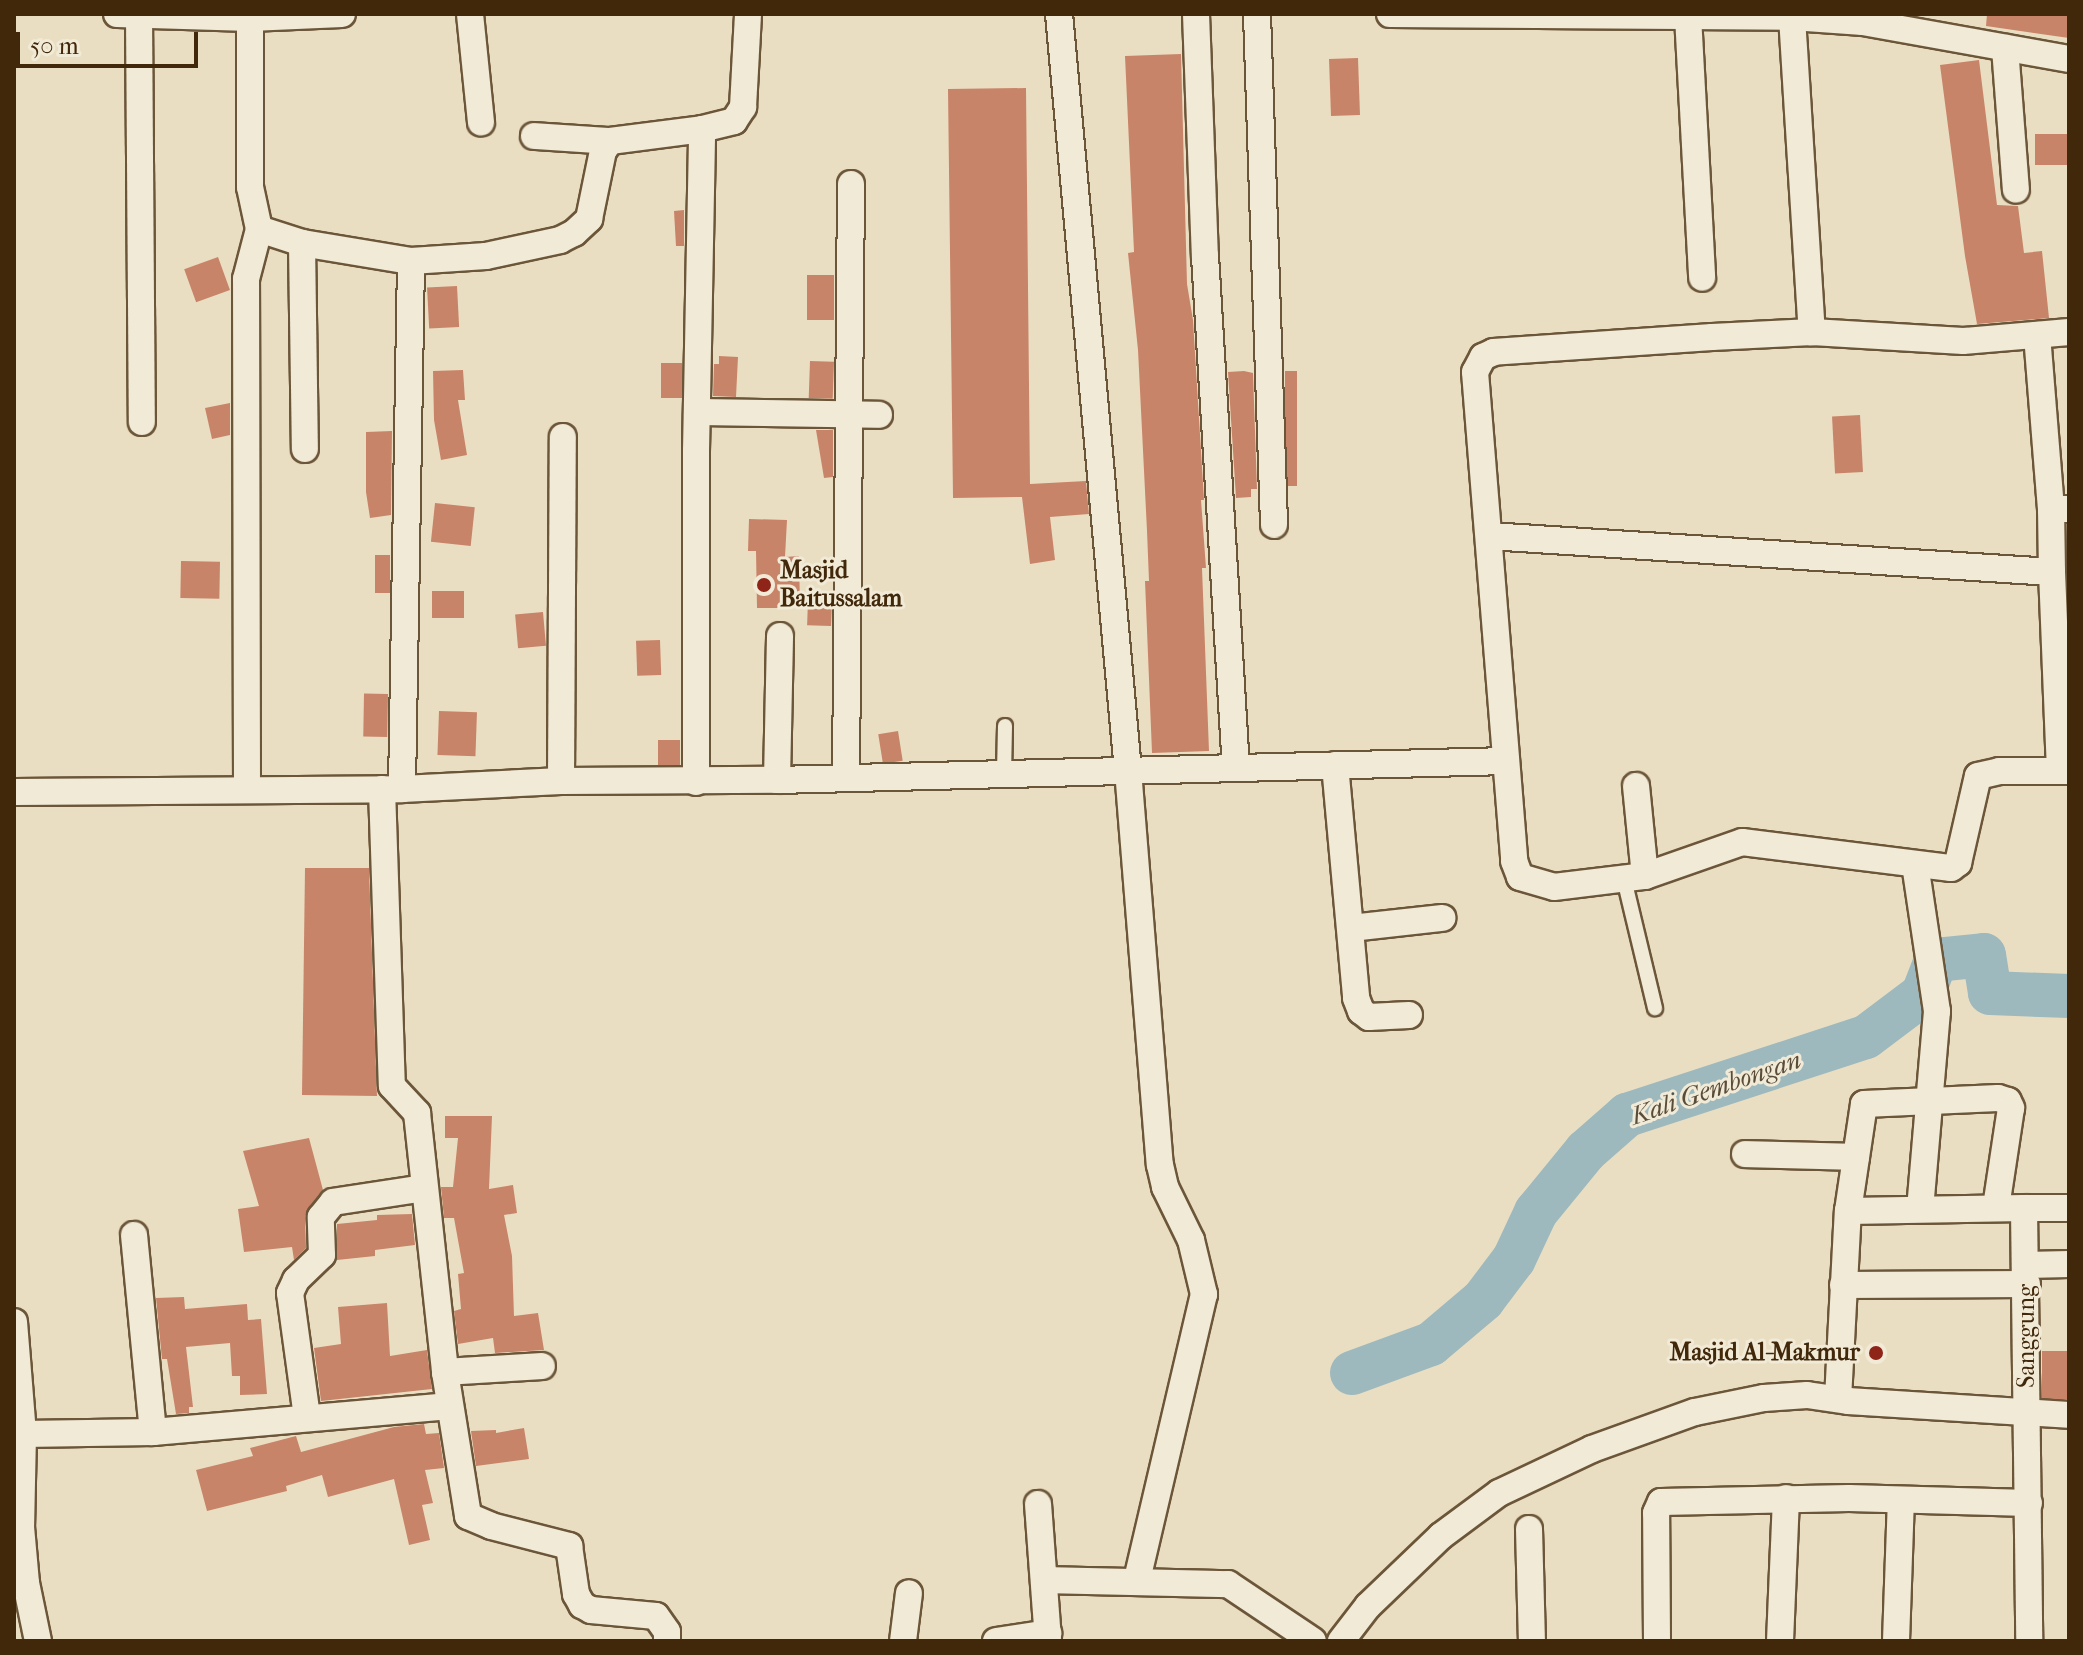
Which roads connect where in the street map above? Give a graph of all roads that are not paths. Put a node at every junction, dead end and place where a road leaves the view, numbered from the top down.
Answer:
1 (342, 14) edge
2 (470, 14) edge
3 (748, 14) edge
4 (1059, 14) edge
5 (1196, 14) edge
6 (1257, 14) edge
7 (1390, 14) edge
8 (128, 15) edge
9 (1688, 16) junction
10 (1792, 17) junction
11 (250, 18) junction
12 (2005, 48) junction
13 (2069, 59) edge
14 (481, 122) dead end
15 (702, 129) junction
16 (534, 136) dead end
17 (610, 141) junction
18 (851, 184) dead end
19 (2016, 190) dead end
20 (259, 229) junction
21 (302, 243) junction
22 (411, 261) junction
23 (1702, 278) dead end
24 (1812, 332) junction
25 (2069, 332) edge
26 (2037, 335) junction
27 (697, 412) junction
28 (847, 414) junction
29 (879, 415) dead end
30 (142, 422) dead end
31 (563, 437) dead end
32 (305, 449) dead end
33 (2060, 509) edge
34 (1274, 525) dead end
35 (1489, 536) junction
36 (2052, 572) junction
37 (780, 636) dead end
38 (1005, 726) dead end
39 (1506, 761) junction
40 (1335, 765) junction
41 (1236, 768) junction
42 (1128, 770) junction
43 (2065, 771) edge
44 (1004, 774) junction
45 (846, 778) junction
46 (777, 780) junction
47 (561, 781) junction
48 (696, 782) junction
49 (1636, 786) dead end
50 (247, 788) junction
51 (392, 789) junction
52 (14, 792) edge
53 (1915, 864) junction
54 (1634, 877) junction
55 (1442, 918) dead end
56 (1351, 928) junction
57 (1655, 1008) dead end
58 (1409, 1015) dead end
59 (1927, 1100) junction
60 (1745, 1154) dead end
61 (1856, 1157) junction
62 (424, 1188) junction
63 (1996, 1207) junction
64 (1920, 1208) junction
65 (2024, 1208) junction
66 (2069, 1208) edge
67 (1848, 1211) junction
68 (134, 1235) dead end
69 (2069, 1264) edge
70 (2026, 1274) junction
71 (1843, 1285) junction
72 (14, 1322) edge
73 (542, 1366) dead end
74 (445, 1372) junction
75 (1838, 1399) junction
76 (450, 1406) junction
77 (2027, 1415) junction
78 (2069, 1415) edge
79 (307, 1417) junction
80 (153, 1432) junction
81 (23, 1434) junction
82 (1786, 1498) junction
83 (1901, 1500) junction
84 (2029, 1503) junction
85 (1038, 1504) dead end
86 (1529, 1529) dead end
87 (1045, 1580) junction
88 (1137, 1580) junction
89 (909, 1593) dead end
90 (1048, 1637) edge
91 (38, 1641) edge
92 (667, 1641) edge
93 (903, 1641) edge
94 (996, 1641) edge
95 (1313, 1641) edge
96 (1341, 1641) edge
97 (1532, 1641) edge
98 (1657, 1641) edge
99 (1780, 1641) edge
100 (1896, 1641) edge
101 (2029, 1641) edge

1 - 11 street
2 - 14 street
3 - 15 street
4 - 42 street
5 - 41 street
6 - 34 street
7 - 9 street
8 - 11 street
8 - 30 street
9 - 10 street
9 - 23 street
10 - 12 street
10 - 24 street
11 - 20 street
12 - 13 street
12 - 19 street
15 - 17 street
15 - 27 street
16 - 17 street
17 - 22 street
18 - 28 street
20 - 21 street
20 - 50 street
21 - 22 street
21 - 32 street
22 - 51 street
24 - 26 street
24 - 35 street
25 - 26 street
26 - 33 street
27 - 28 street
27 - 48 street
28 - 29 street
28 - 45 street
31 - 47 street
33 - 36 street
35 - 36 street
35 - 39 street
36 - 43 street
37 - 46 street
38 - 44 lane
39 - 40 street
39 - 54 street
40 - 41 street
40 - 56 street
41 - 42 street
42 - 44 street
42 - 88 street
43 - 53 street
44 - 45 street
45 - 46 street
46 - 48 street
47 - 48 street
47 - 51 street
49 - 54 street
50 - 51 street
50 - 52 street
51 - 62 street
53 - 54 street
53 - 59 street
54 - 57 lane
55 - 56 street
56 - 58 street
59 - 61 street
59 - 63 street
59 - 64 street
60 - 61 street
61 - 67 street
62 - 74 street
62 - 79 street
63 - 64 street
63 - 65 street
64 - 67 street
65 - 66 street
65 - 70 street, Sanggung
67 - 71 street
68 - 80 street
69 - 70 street
70 - 71 street
70 - 77 street, Sanggung
71 - 75 street
72 - 81 street
73 - 74 street
74 - 76 street
75 - 77 street
75 - 96 street
76 - 79 street
76 - 92 street
77 - 78 street
77 - 84 street, Sanggung
79 - 80 street
80 - 81 street
81 - 91 street
82 - 83 street
82 - 98 street
82 - 99 street
83 - 84 street
83 - 100 street
84 - 101 street, Sanggung
85 - 87 street
86 - 97 street
87 - 88 street
87 - 90 street
88 - 95 street
89 - 93 street
90 - 94 street

